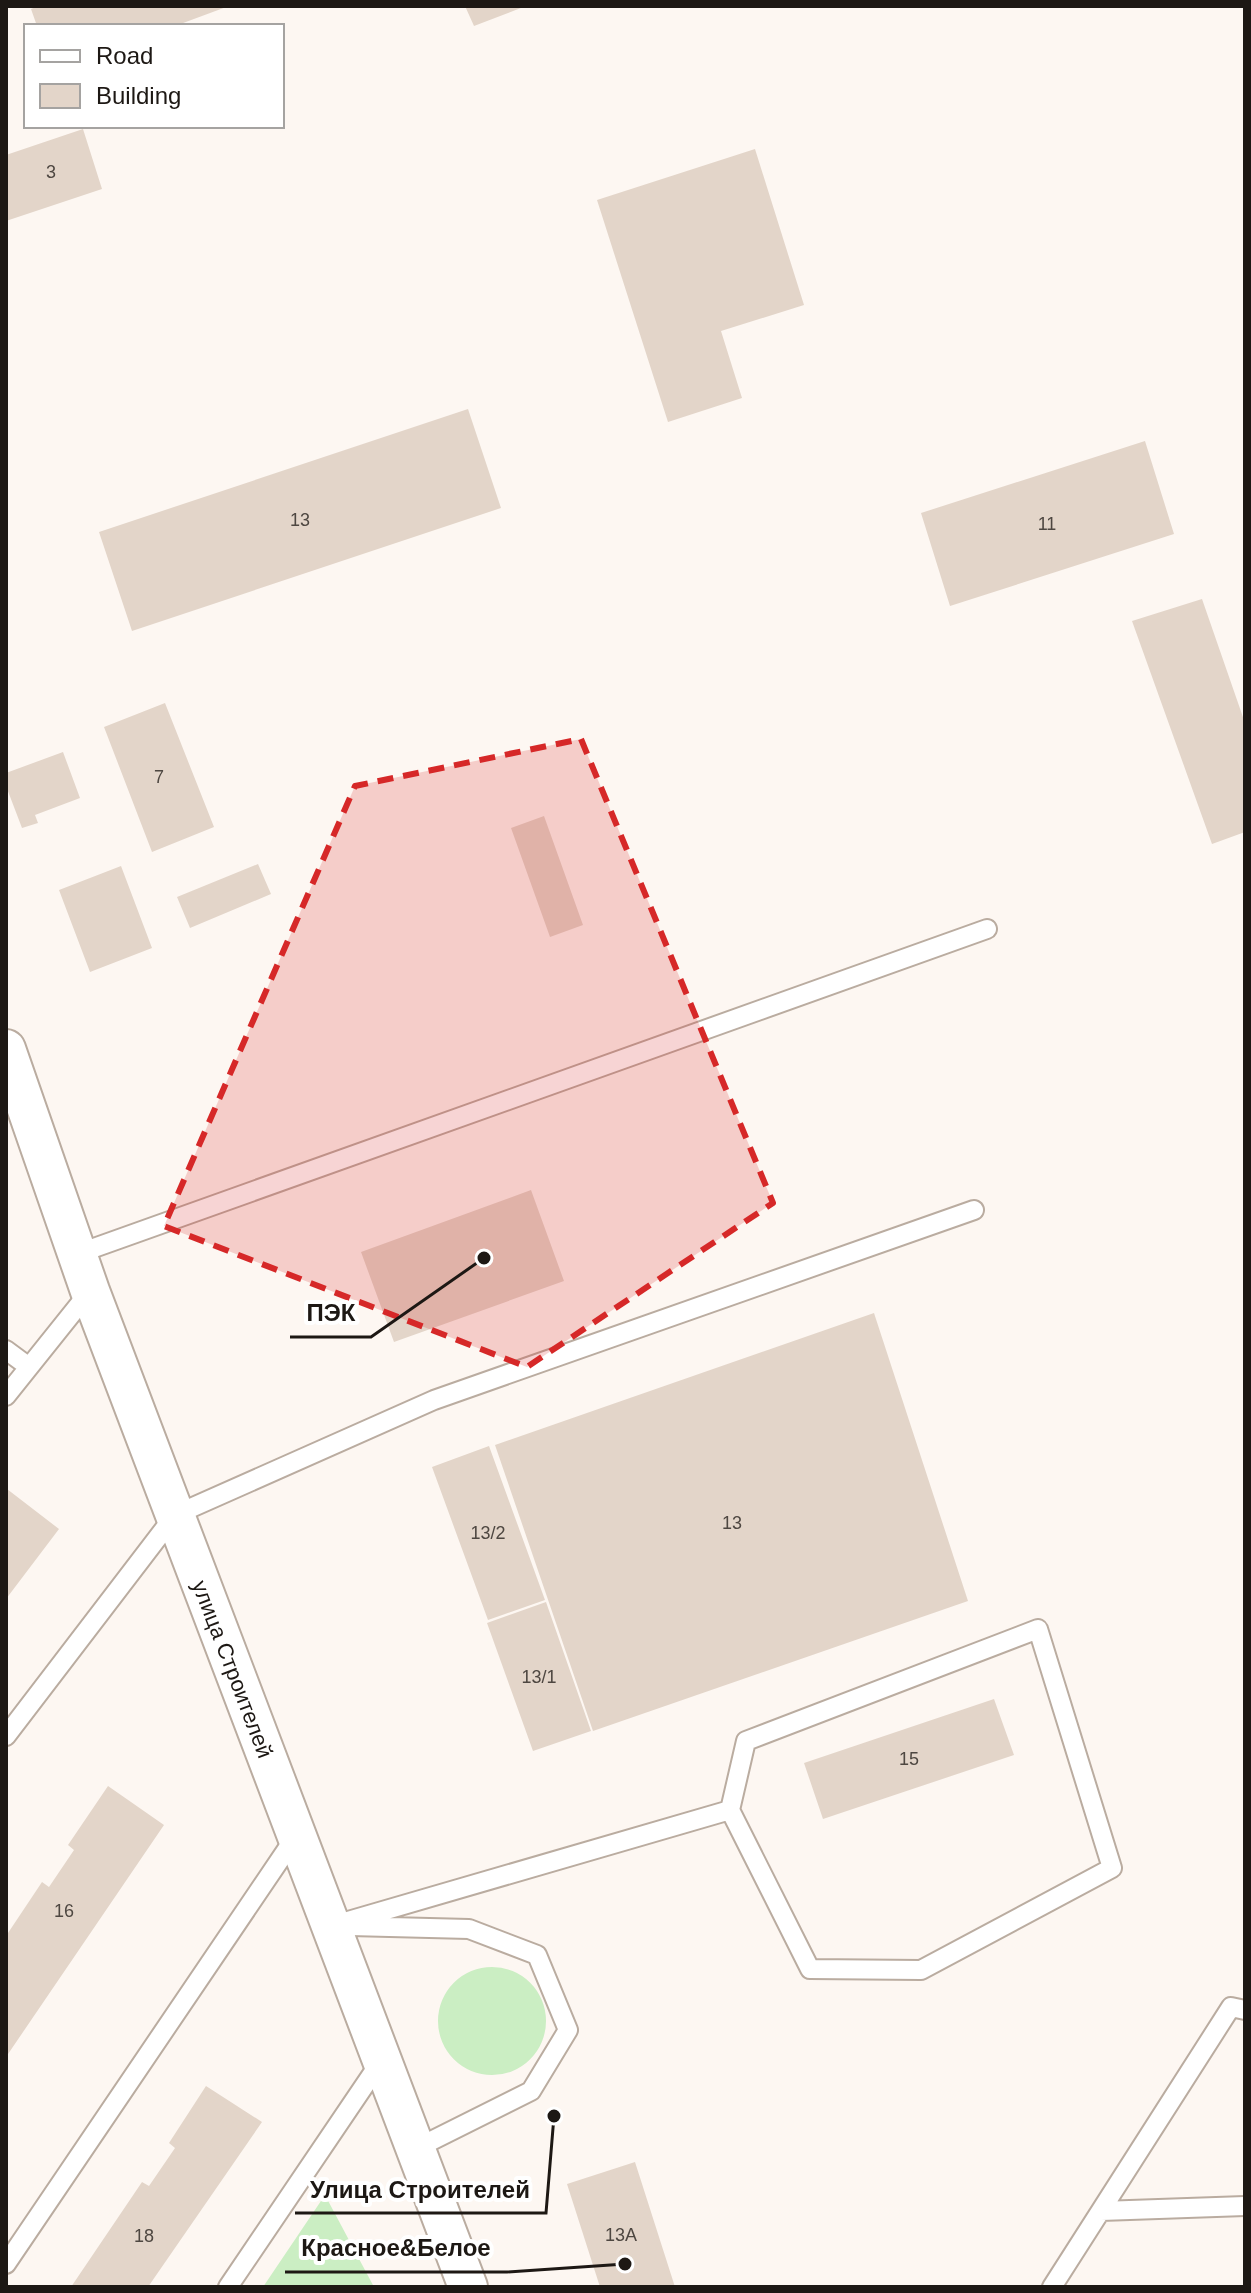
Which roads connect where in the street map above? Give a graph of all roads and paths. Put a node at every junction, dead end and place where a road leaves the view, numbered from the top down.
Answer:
1 (987, 929) dead end
2 (6, 1049) edge
3 (974, 1210) dead end
4 (77, 1254) junction
5 (90, 1291) junction
6 (6, 1350) edge
7 (29, 1367) junction
8 (6, 1396) edge
9 (175, 1515) junction
10 (6, 1736) edge
11 (730, 1810) junction
12 (296, 1836) junction
13 (331, 1926) junction
14 (1245, 2010) edge
15 (382, 2060) junction
16 (415, 2149) junction
17 (1245, 2206) edge
18 (1101, 2211) junction
19 (6, 2264) edge
20 (228, 2287) edge
21 (468, 2287) edge
22 (1052, 2287) edge

1 - 4 lane
2 - 4 street, улица Строителей
3 - 9 lane
4 - 5 street, улица Строителей
5 - 7 lane
5 - 9 street, улица Строителей
6 - 7 lane
7 - 8 lane
9 - 10 lane
9 - 12 street, улица Строителей
11 - 11 lane
11 - 13 lane
12 - 13 street, улица Строителей
12 - 19 lane
13 - 15 street, улица Строителей
13 - 16 lane
14 - 18 lane
15 - 16 street, улица Строителей
15 - 20 lane
16 - 21 street, улица Строителей
17 - 18 lane
18 - 22 lane

